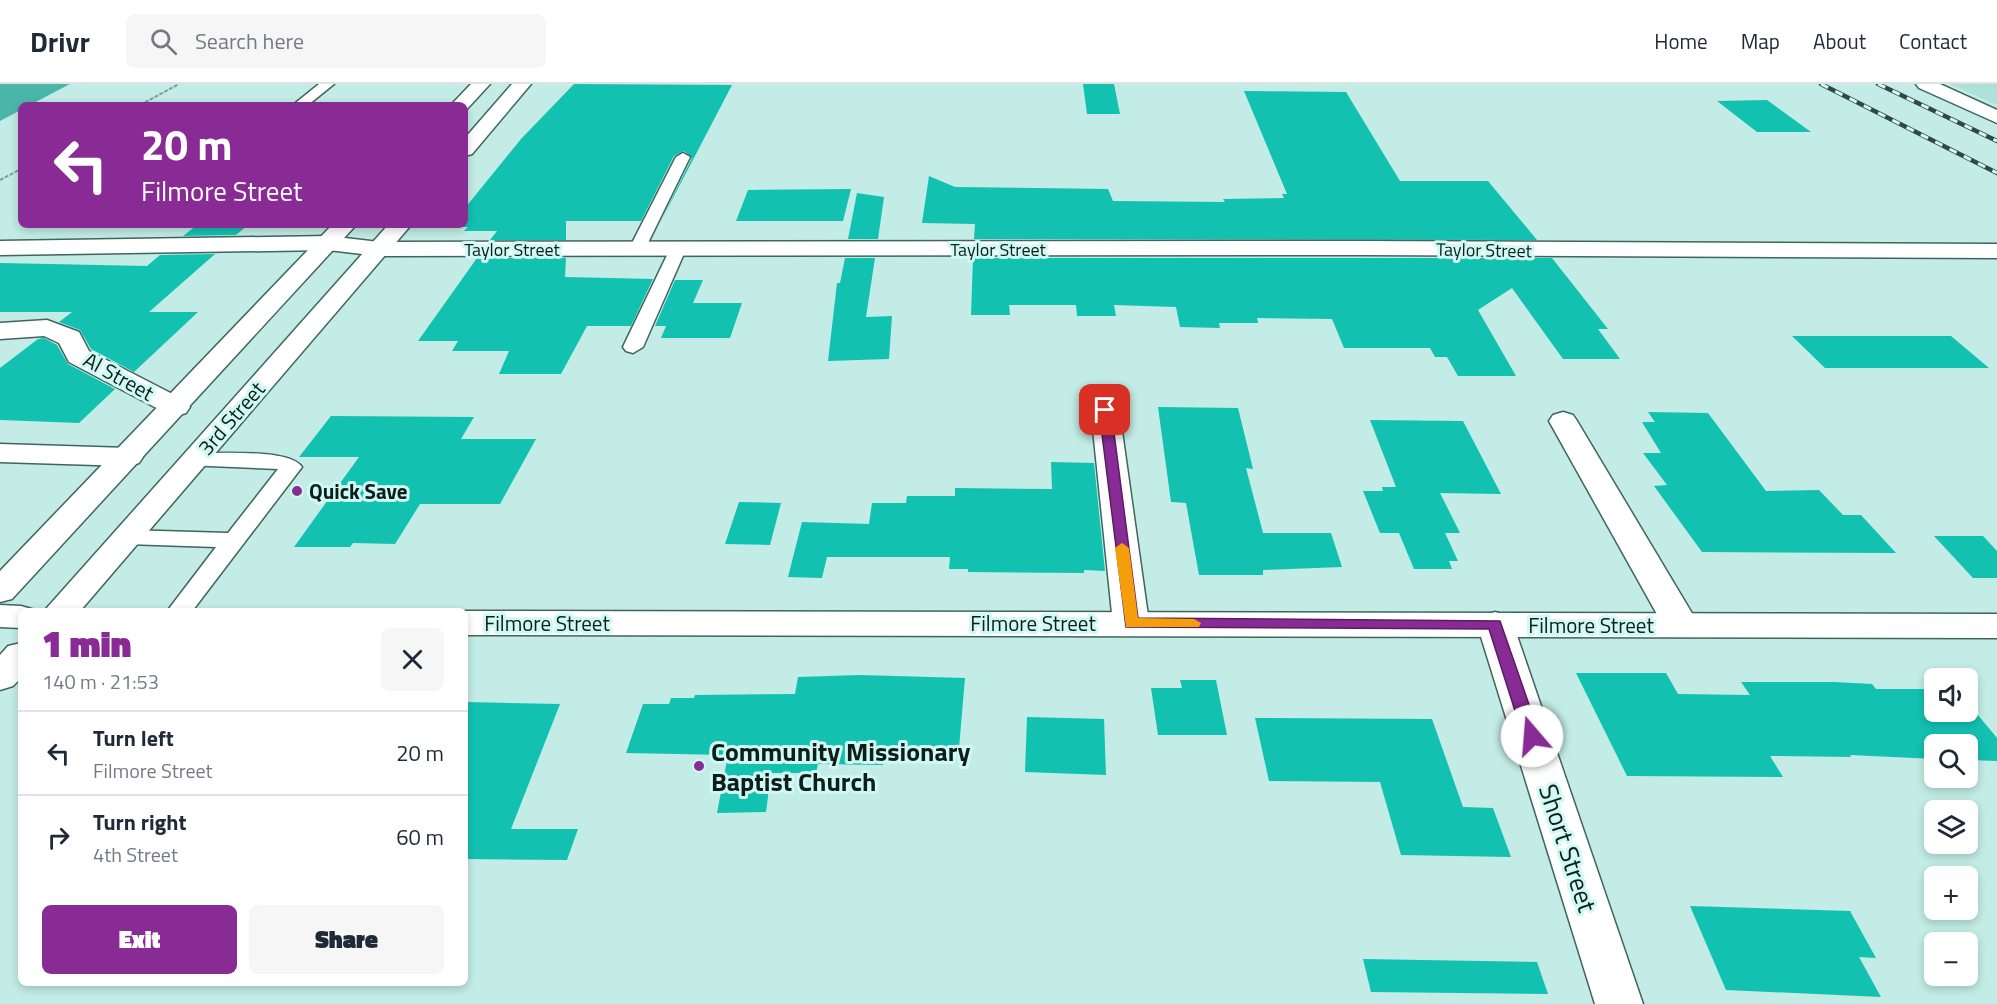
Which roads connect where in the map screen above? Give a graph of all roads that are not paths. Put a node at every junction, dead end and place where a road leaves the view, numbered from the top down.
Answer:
1 (327, 84) edge
2 (481, 84) edge
3 (522, 84) edge
4 (1926, 84) edge
5 (304, 102) edge
6 (463, 102) edge
7 (1997, 117) edge
8 (468, 147) edge
9 (683, 157) dead end
10 (397, 228) edge
11 (337, 234) edge
12 (0, 248) edge
13 (379, 249) junction
14 (638, 249) junction
15 (678, 249) junction
16 (1997, 251) edge
17 (0, 332) edge
18 (633, 346) dead end
19 (176, 407) junction
20 (1105, 410) dead end
21 (1563, 421) dead end
22 (0, 453) edge
23 (128, 457) junction
24 (194, 460) junction
25 (126, 537) junction
26 (234, 540) junction
27 (0, 591) edge
28 (64, 608) edge
29 (182, 608) edge
30 (0, 616) edge
31 (18, 617) edge
32 (468, 623) edge
33 (1131, 623) junction
34 (1495, 624) junction
35 (1680, 625) junction
36 (1997, 626) edge
37 (18, 658) edge
38 (0, 678) edge
39 (1619, 1004) edge

1 - 5 lane
2 - 6 street
3 - 8 street
4 - 7 street
9 - 14 lane
10 - 13 street, 3rd Street
11 - 12 street, Taylor Street
11 - 13 street, Taylor Street
11 - 19 street
13 - 14 street, Taylor Street
13 - 24 street, 3rd Street
14 - 15 street, Taylor Street
15 - 16 street, Taylor Street
15 - 18 lane
17 - 19 street, Al Street
19 - 23 street
20 - 33 street
21 - 35 street
22 - 23 street
23 - 27 street
24 - 25 street, 3rd Street
24 - 26 lane
25 - 26 lane
25 - 28 street, 3rd Street
26 - 29 lane
30 - 31 street
32 - 33 street, Filmore Street
33 - 34 street, Filmore Street
34 - 35 street, Filmore Street
34 - 39 street, Short Street
35 - 36 street, Filmore Street
37 - 38 street

